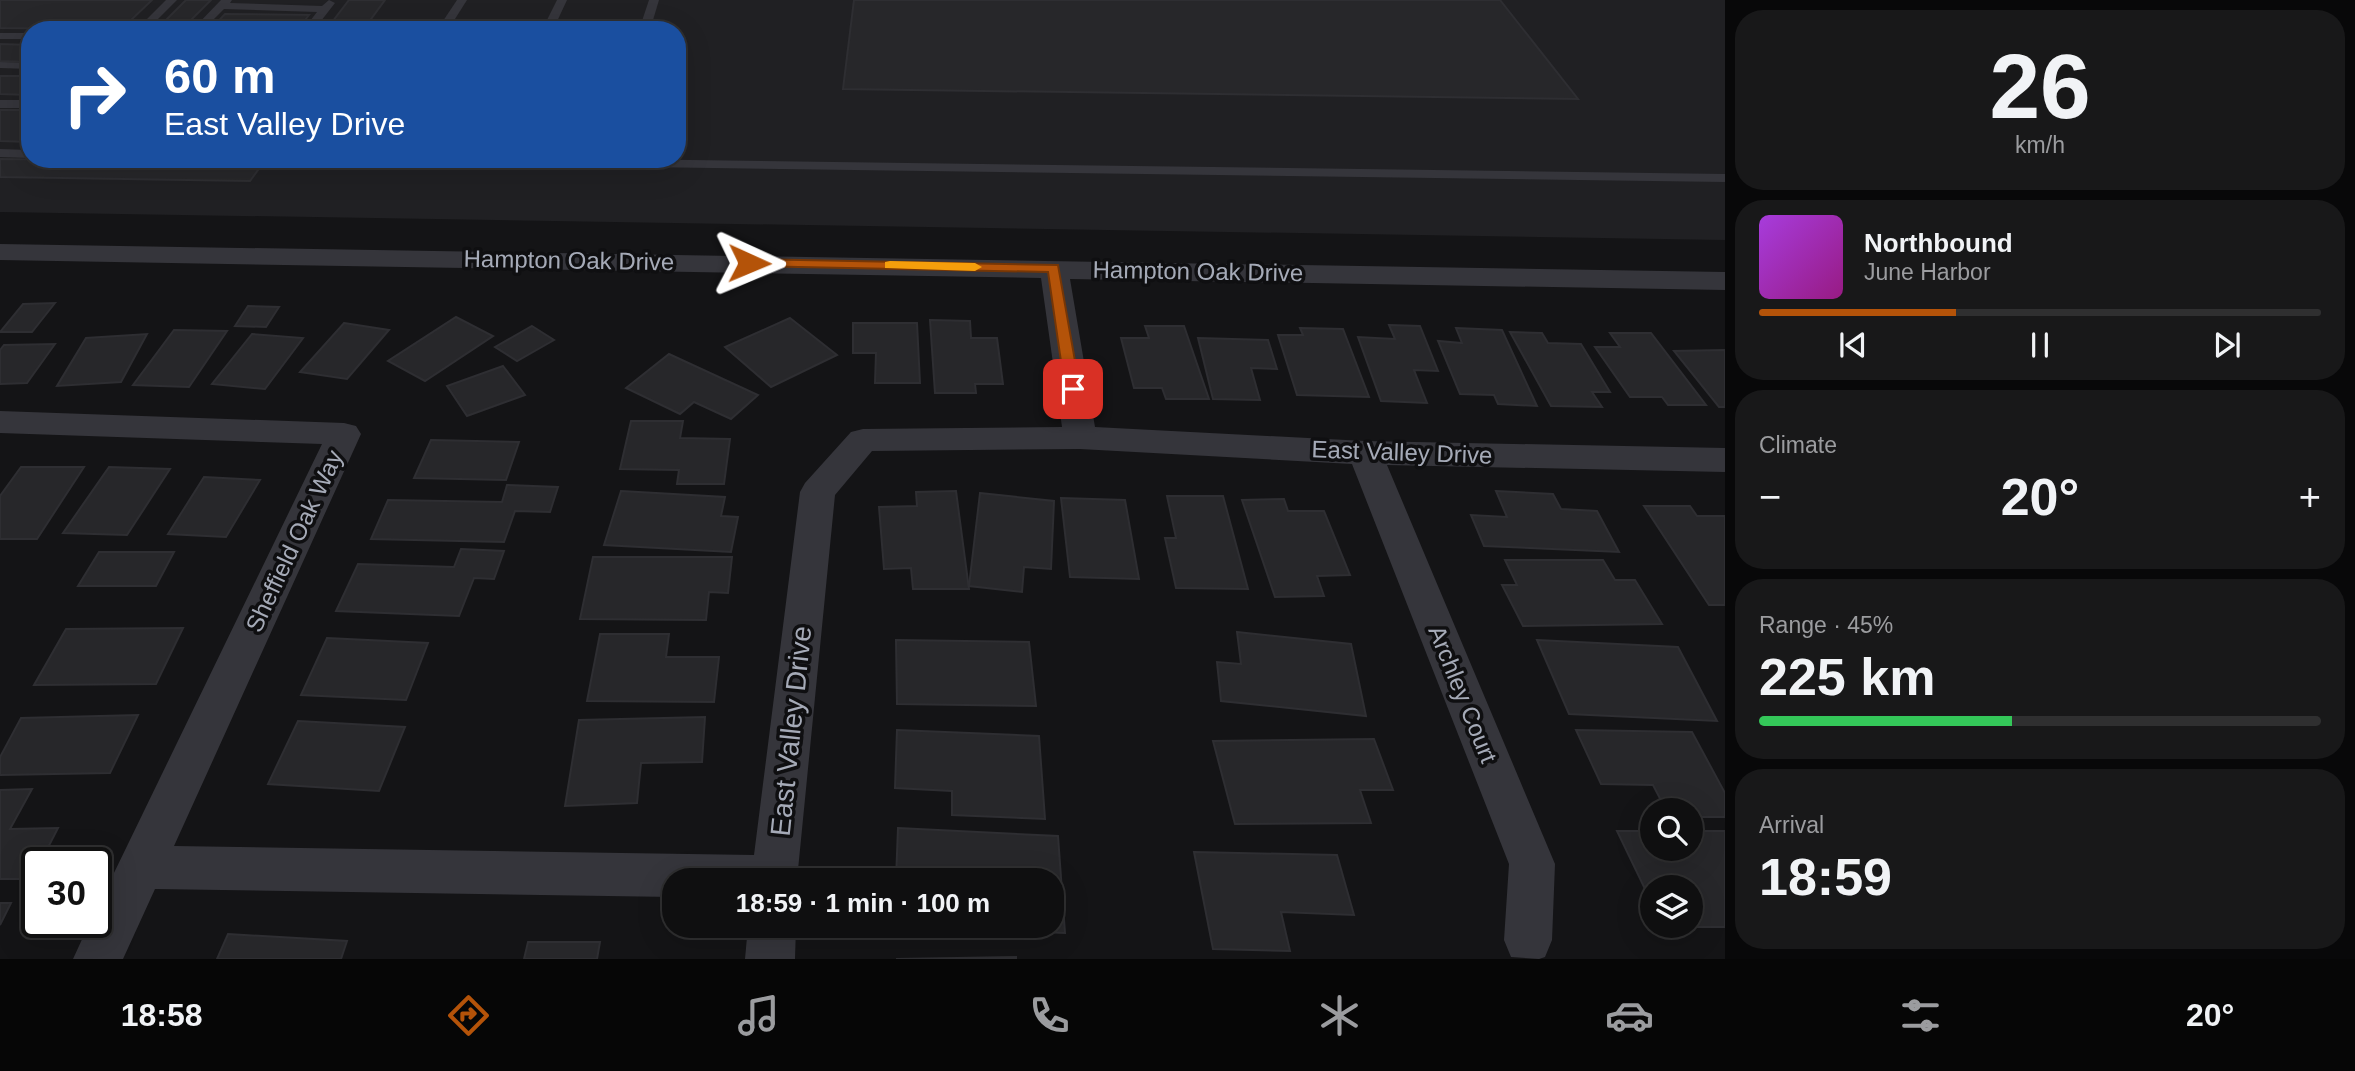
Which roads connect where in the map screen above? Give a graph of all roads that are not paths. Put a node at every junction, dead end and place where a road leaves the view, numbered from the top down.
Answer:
1 (172, 0) edge
2 (462, 0) edge
3 (562, 0) edge
4 (654, 0) edge
5 (223, 3) edge
6 (329, 4) edge
7 (150, 21) edge
8 (206, 21) edge
9 (315, 21) edge
10 (448, 21) edge
11 (552, 21) edge
12 (647, 21) edge
13 (0, 36) edge
14 (21, 36) edge
15 (0, 65) edge
16 (21, 66) edge
17 (0, 104) edge
18 (21, 104) edge
19 (0, 153) edge
20 (21, 154) edge
21 (686, 164) edge
22 (1725, 178) edge
23 (0, 251) edge
24 (1054, 268) junction
25 (1725, 281) edge
26 (0, 422) edge
27 (1080, 438) junction
28 (1365, 453) junction
29 (1725, 460) edge
30 (143, 867) junction
31 (775, 868) edge
32 (662, 876) edge
33 (771, 938) edge
34 (1528, 940) dead end
35 (98, 959) edge
36 (770, 959) edge

1 - 7 lane
2 - 10 lane
3 - 11 lane
4 - 12 lane
5 - 6 lane
5 - 8 lane
6 - 9 lane
13 - 14 lane
15 - 16 lane
17 - 18 lane
19 - 20 lane
21 - 22 lane
23 - 24 street, Hampton Oak Drive
24 - 25 street, Hampton Oak Drive
24 - 27 street
26 - 30 street, Sheffield Oak Way
27 - 28 street, East Valley Drive
27 - 31 street, East Valley Drive
28 - 29 street, East Valley Drive
28 - 34 street, Archley Court
30 - 32 street, East Valley Drive
30 - 35 street, Sheffield Oak Way
33 - 36 street

